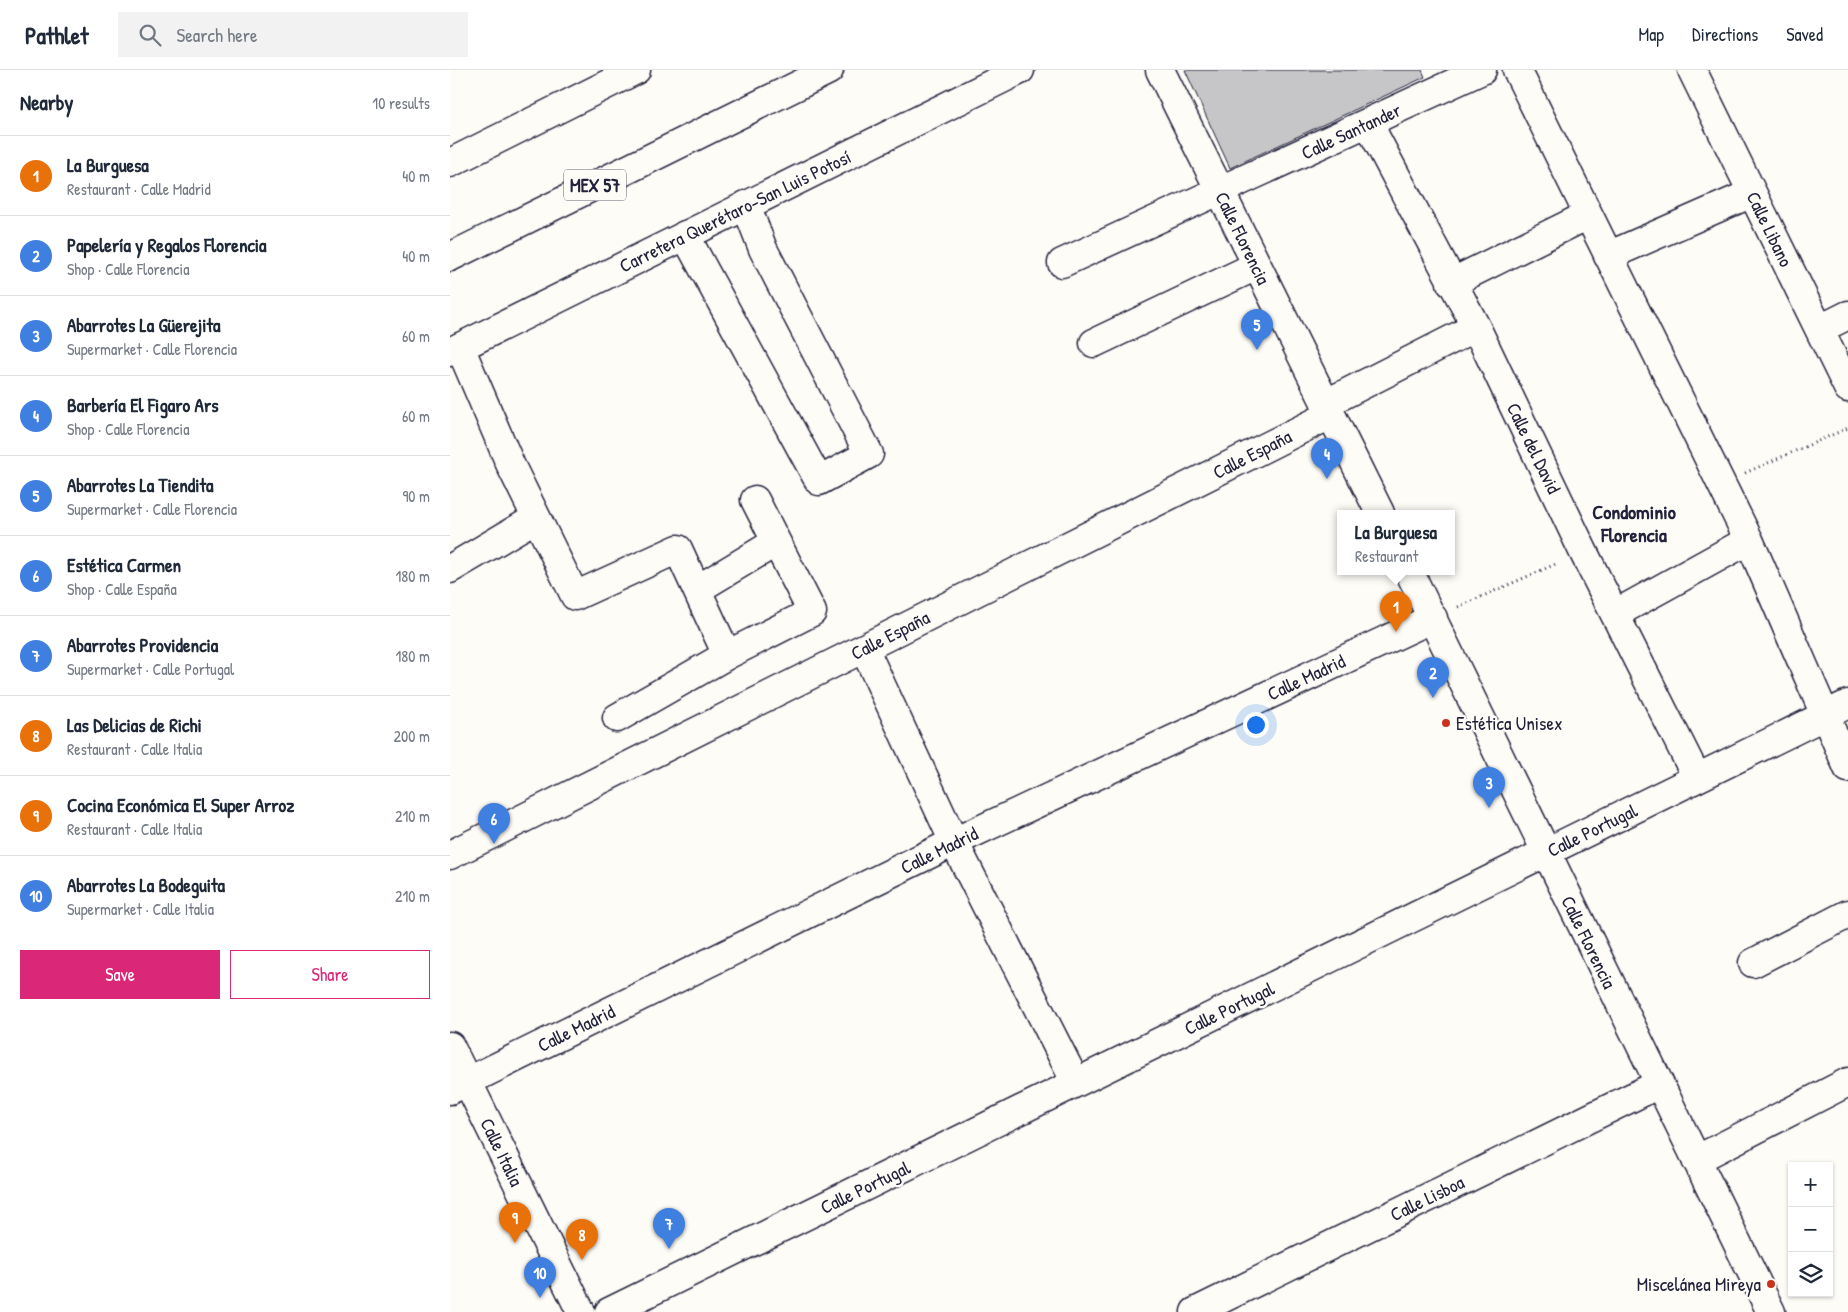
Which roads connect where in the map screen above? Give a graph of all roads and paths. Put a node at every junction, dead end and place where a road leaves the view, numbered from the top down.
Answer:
1 (636, 70) edge
2 (829, 70) edge
3 (972, 70) edge
4 (1020, 70) edge
5 (1160, 70) edge
6 (1482, 70) edge
7 (1517, 70) edge
8 (1692, 70) edge
9 (951, 104) junction
10 (1368, 123) junction
11 (450, 163) edge
12 (1220, 191) junction
13 (1752, 193) junction
14 (746, 205) junction
15 (1588, 215) junction
16 (685, 235) junction
17 (1608, 256) junction
18 (450, 258) edge
19 (1062, 263) dead end
20 (1256, 266) junction
21 (1451, 283) junction
22 (1848, 315) edge
23 (1476, 327) junction
24 (1820, 329) junction
25 (1094, 343) dead end
26 (455, 349) edge
27 (1848, 388) edge
28 (1327, 410) junction
29 (1848, 428) edge
30 (1721, 484) junction
31 (755, 500) dead end
32 (1378, 510) edge
33 (536, 518) junction
34 (1749, 540) junction
35 (776, 542) junction
36 (1583, 551) junction
37 (450, 569) edge
38 (1411, 575) edge
39 (698, 589) junction
40 (1615, 614) junction
41 (1433, 618) junction
42 (864, 648) junction
43 (727, 655) junction
44 (1836, 710) edge
45 (617, 718) dead end
46 (1848, 768) edge
47 (1697, 778) junction
48 (954, 842) junction
49 (1546, 853) junction
50 (450, 855) edge
51 (1848, 914) edge
52 (1753, 963) dead end
53 (450, 1046) edge
54 (1848, 1082) edge
55 (1076, 1083) junction
56 (1659, 1084) junction
57 (459, 1086) edge
58 (1696, 1160) junction
59 (581, 1312) edge
60 (609, 1312) edge
61 (1195, 1312) edge
62 (1771, 1312) edge

1 - 11 main road
2 - 18 main road, MEX 57
3 - 9 main road
4 - 9 main road, Carretera Querétaro-San Luis Potosí
5 - 12 main road, Calle Florencia
6 - 10 main road, Calle Santander
7 - 15 main road
8 - 13 main road, Calle Libano
9 - 14 main road, Carretera Querétaro-San Luis Potosí
10 - 12 main road, Calle Santander
10 - 21 main road, Calle del David
12 - 19 main road, Calle Santander
12 - 20 main road, Calle Florencia
13 - 17 main road
13 - 24 main road, Calle Libano
14 - 16 main road, Carretera Querétaro-San Luis Potosí
14 - 16 main road
15 - 17 main road
15 - 21 main road
16 - 26 main road, Carretera Querétaro-San Luis Potosí
17 - 30 main road
20 - 25 main road
20 - 28 main road, Calle Florencia
21 - 23 main road, Calle del David
22 - 24 main road
23 - 28 main road, Calle España
23 - 36 main road, Calle del David
24 - 27 main road, Calle Libano
26 - 33 main road
28 - 32 main road, Calle Florencia
28 - 42 main road, Calle España
29 - 30 path
30 - 34 main road
31 - 35 main road
33 - 37 main road
33 - 39 main road
34 - 40 main road
34 - 44 main road
35 - 39 main road
35 - 43 main road
36 - 40 main road, Calle del David
36 - 41 path
38 - 41 main road, Calle Florencia
39 - 43 main road
40 - 47 main road, Calle del David
41 - 48 main road, Calle Madrid
41 - 49 main road, Calle Florencia
42 - 48 main road
42 - 50 main road, Calle España
43 - 45 main road
44 - 46 main road
44 - 47 main road, Calle Portugal
47 - 49 main road, Calle Portugal
48 - 55 main road
48 - 57 main road, Calle Madrid
49 - 55 main road, Calle Portugal
49 - 56 main road, Calle Florencia
51 - 52 main road
53 - 57 main road, Calle Italia
54 - 58 main road
55 - 60 main road, Calle Portugal
56 - 58 main road, Calle Florencia
56 - 61 main road, Calle Lisboa
57 - 59 main road, Calle Italia
58 - 62 main road, Calle Florencia

